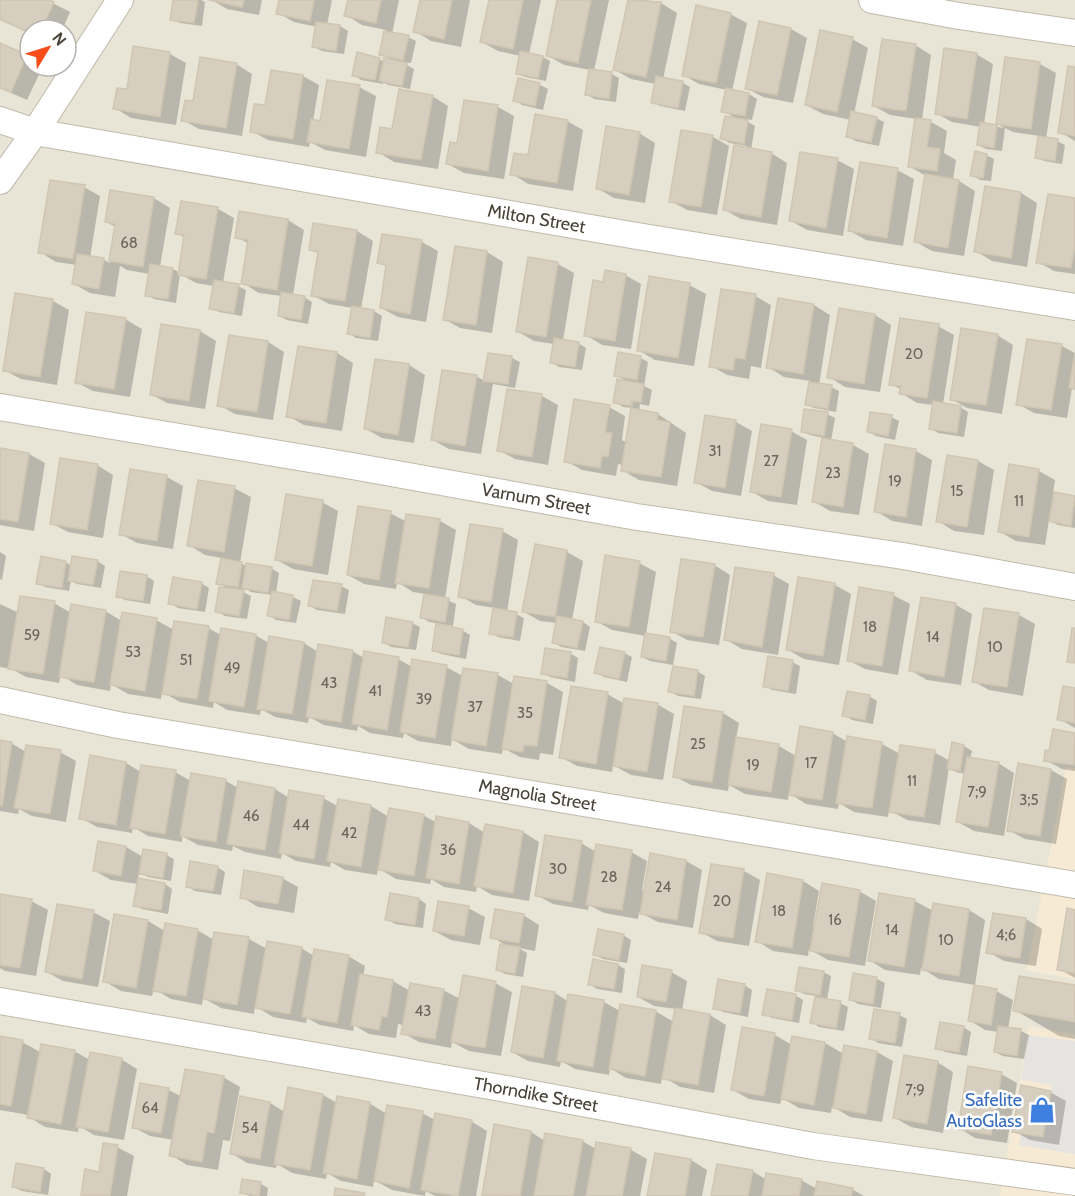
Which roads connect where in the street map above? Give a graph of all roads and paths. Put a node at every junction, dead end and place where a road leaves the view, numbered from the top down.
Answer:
1 (120, 0) edge
2 (872, 0) edge
3 (1075, 33) edge
4 (0, 120) edge
5 (34, 132) junction
6 (0, 181) edge
7 (1075, 307) edge
8 (0, 407) edge
9 (1075, 587) edge
10 (0, 700) edge
11 (1075, 885) edge
12 (0, 1001) edge
13 (1075, 1182) edge

1 - 5 street
2 - 3 street
4 - 5 street, Milton Street
5 - 6 street
5 - 7 street, Milton Street
8 - 9 street, Varnum Street
10 - 11 street, Magnolia Street
12 - 13 street, Thorndike Street

